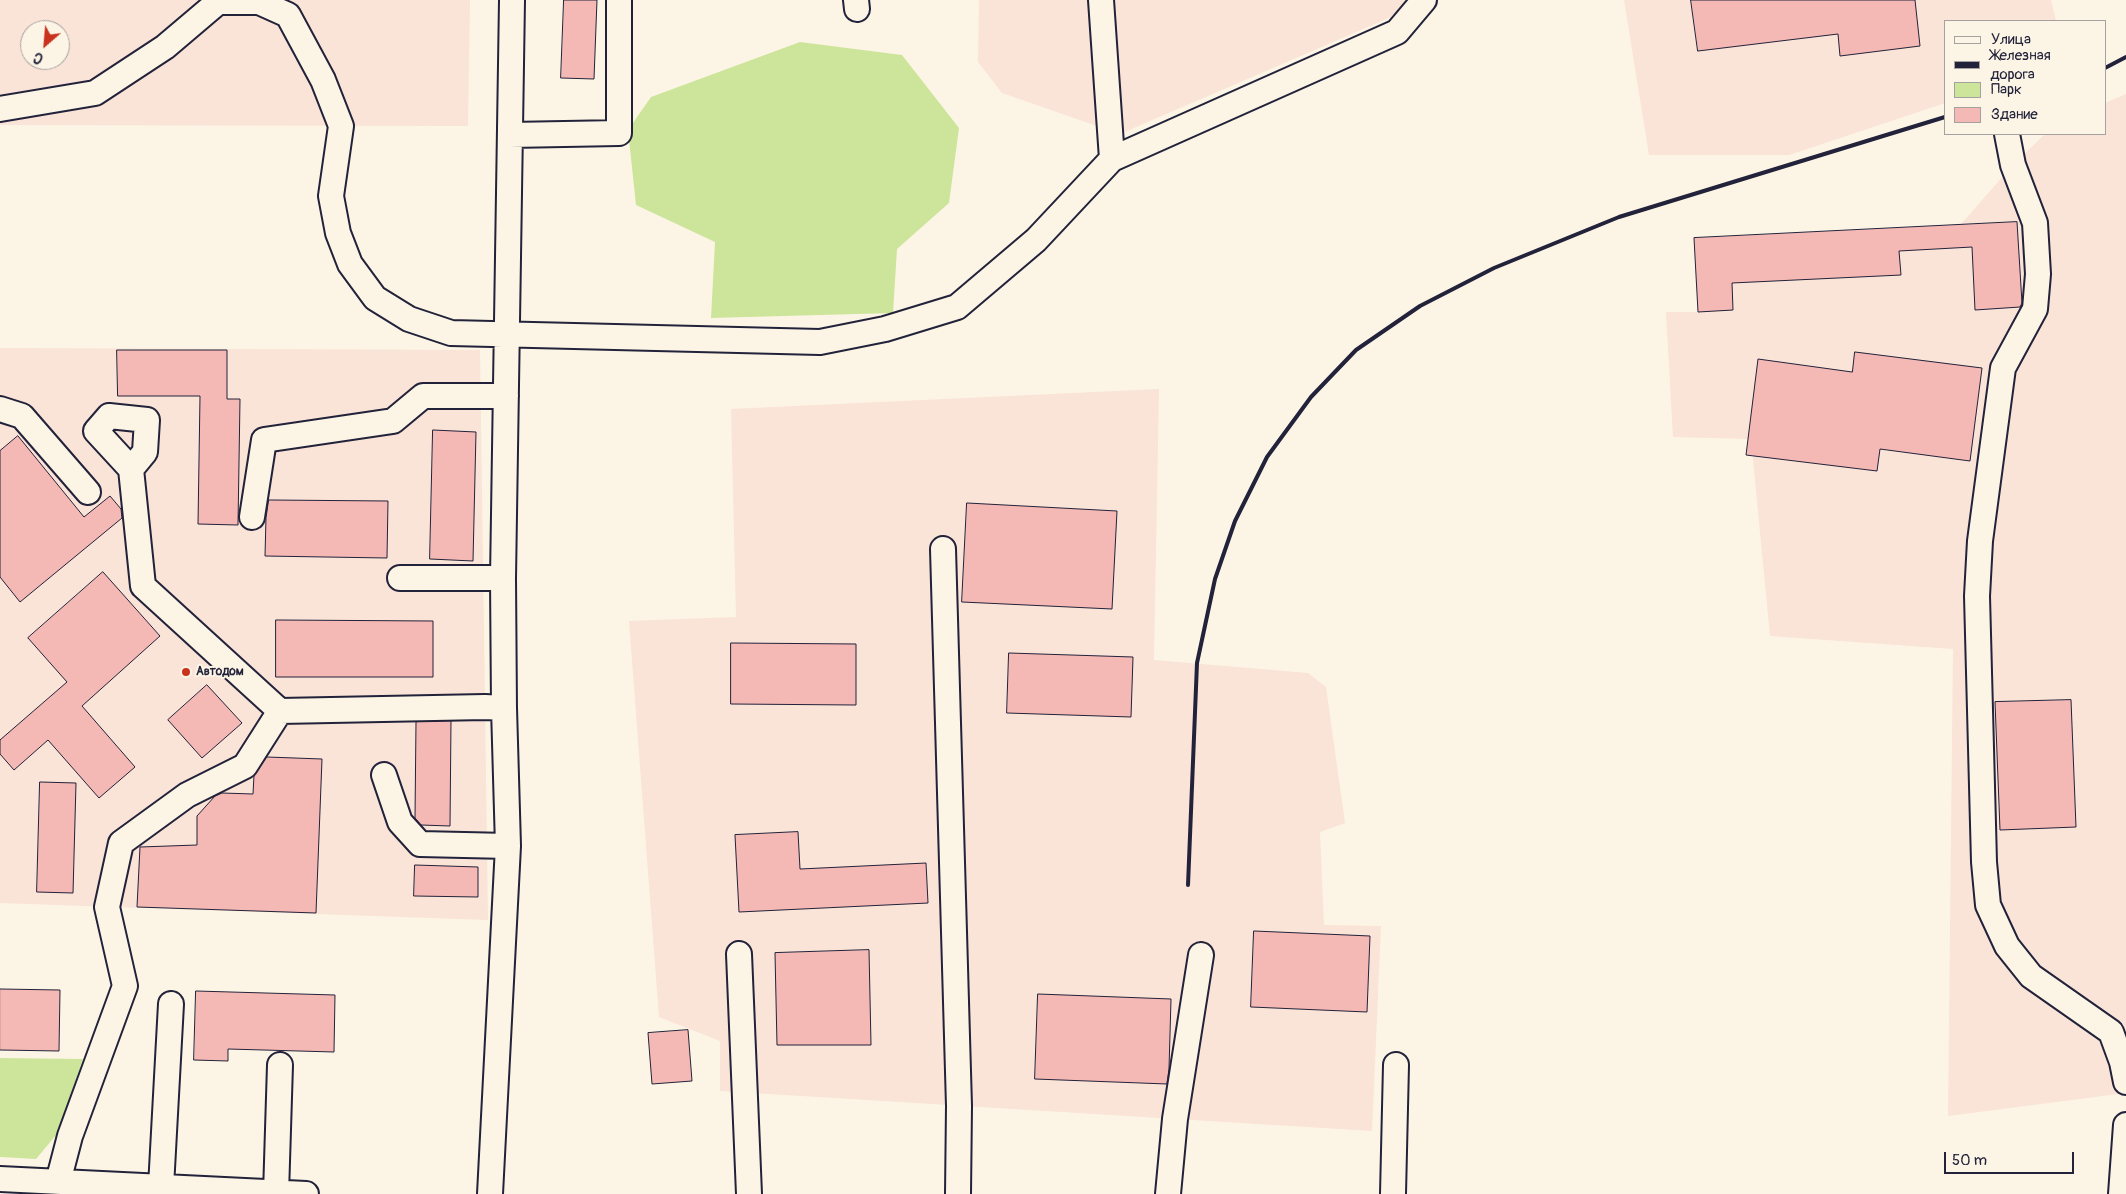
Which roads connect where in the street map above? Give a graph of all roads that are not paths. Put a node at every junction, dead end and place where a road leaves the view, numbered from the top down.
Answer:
1 (512, 0) edge
2 (619, 0) edge
3 (1101, 0) edge
4 (1424, 0) edge
5 (0, 109) edge
6 (510, 134) junction
7 (2007, 135) edge
8 (1112, 159) junction
9 (506, 334) junction
10 (506, 396) junction
11 (0, 409) edge
12 (131, 469) dead end
13 (88, 492) dead end
14 (252, 517) dead end
15 (943, 549) dead end
16 (400, 578) dead end
17 (503, 578) junction
18 (504, 708) junction
19 (280, 712) junction
20 (384, 775) dead end
21 (508, 846) junction
22 (739, 954) dead end
23 (1202, 955) dead end
24 (171, 1004) dead end
25 (280, 1065) dead end
26 (1396, 1065) dead end
27 (2126, 1082) edge
28 (2126, 1125) edge
29 (0, 1179) edge
30 (58, 1182) junction
31 (161, 1187) junction
32 (276, 1193) edge
33 (306, 1194) edge
34 (490, 1194) edge
35 (749, 1194) edge
36 (958, 1194) edge
37 (1168, 1194) edge
38 (1393, 1194) edge
39 (2121, 1194) edge

1 - 6 street
2 - 6 street
3 - 8 street
4 - 8 street
5 - 9 street
6 - 9 street
7 - 27 street
8 - 9 street
9 - 10 street
10 - 14 street
10 - 17 street
11 - 13 street
12 - 19 street
15 - 36 street
16 - 17 street
17 - 18 street
18 - 19 street
18 - 21 street
19 - 30 street
20 - 21 street
21 - 34 street
22 - 35 street
23 - 37 street
24 - 31 street
25 - 32 street
26 - 38 street
28 - 39 street
29 - 30 street
30 - 31 street
31 - 32 street
32 - 33 street

